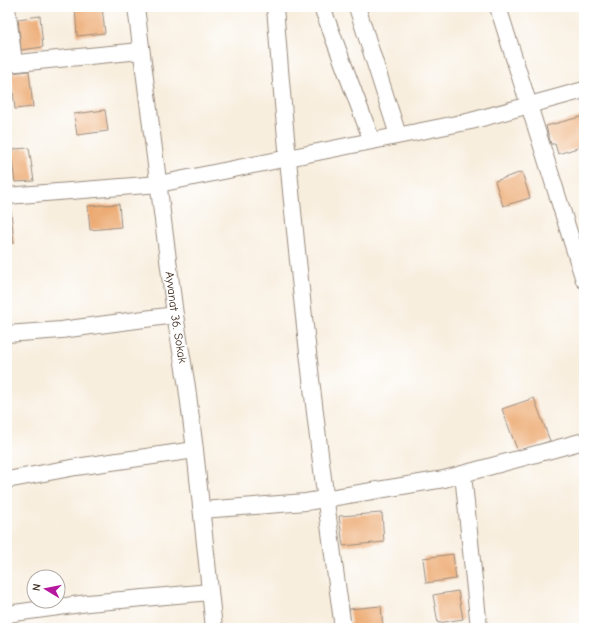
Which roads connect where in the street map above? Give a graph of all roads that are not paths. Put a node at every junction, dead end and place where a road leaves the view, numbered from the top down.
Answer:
1 (7, 7) edge
2 (136, 7) edge
3 (275, 7) edge
4 (322, 7) edge
5 (357, 7) edge
6 (498, 7) edge
7 (141, 50) junction
8 (11, 63) edge
9 (584, 90) edge
10 (528, 105) junction
11 (398, 135) junction
12 (372, 141) junction
13 (287, 158) junction
14 (159, 184) junction
15 (7, 196) edge
16 (584, 280) edge
17 (175, 315) junction
18 (7, 334) edge
19 (584, 441) edge
20 (195, 450) junction
21 (463, 474) junction
22 (7, 480) edge
23 (325, 499) junction
24 (202, 510) junction
25 (210, 592) junction
26 (7, 614) edge
27 (214, 628) edge
28 (343, 628) edge
29 (479, 628) edge

1 - 8 street
2 - 7 street, Ayvanat 36. Sokak
3 - 13 street
4 - 12 street
5 - 11 street
6 - 10 street
7 - 8 street
7 - 14 street, Ayvanat 36. Sokak
9 - 10 street
10 - 11 street
10 - 16 street
11 - 12 street
12 - 13 street
13 - 14 street
13 - 23 street
14 - 15 street
14 - 17 street, Ayvanat 36. Sokak
17 - 18 street
17 - 20 street, Ayvanat 36. Sokak
19 - 21 street
20 - 22 street
20 - 24 street, Ayvanat 36. Sokak
21 - 23 street
21 - 29 street
23 - 24 street
23 - 28 street
24 - 25 street, Ayvanat 36. Sokak
25 - 26 street
25 - 27 street, Ayvanat 36. Sokak

